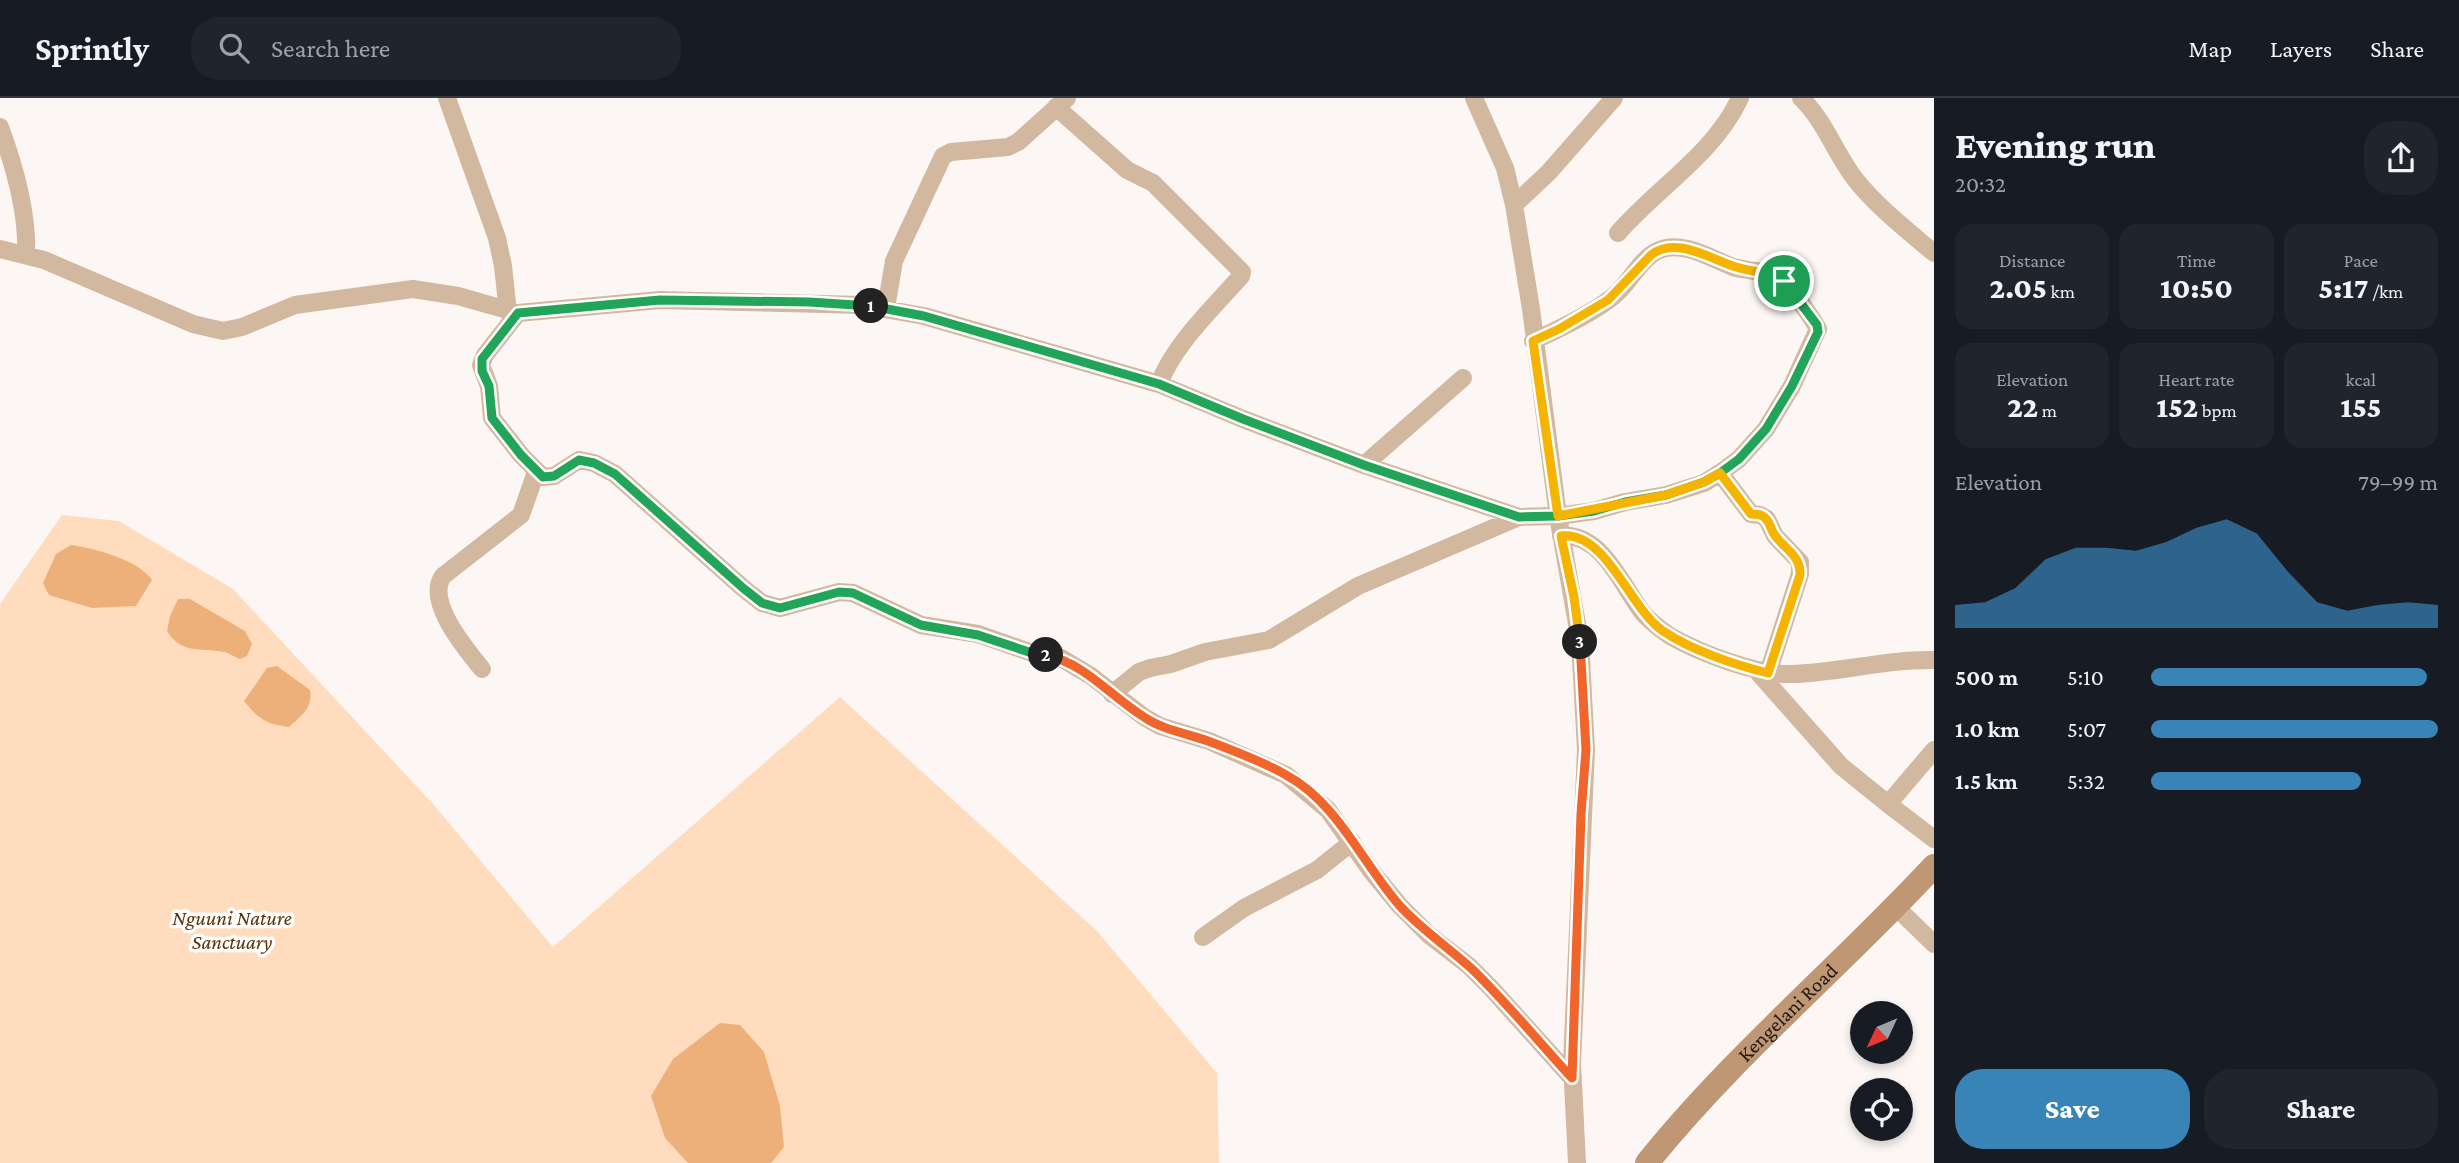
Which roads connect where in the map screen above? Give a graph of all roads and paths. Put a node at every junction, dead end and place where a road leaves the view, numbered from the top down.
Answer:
1 (447, 98) edge
2 (1474, 98) edge
3 (1614, 98) edge
4 (1740, 98) edge
5 (1801, 98) edge
6 (1061, 103) edge
7 (0, 127) edge
8 (1514, 205) junction
9 (1618, 233) dead end
10 (0, 249) edge
11 (1934, 253) edge
12 (26, 255) junction
13 (886, 308) junction
14 (513, 313) junction
15 (1533, 341) junction
16 (1463, 378) dead end
17 (1159, 384) junction
18 (1364, 465) junction
19 (536, 472) junction
20 (1720, 473) junction
21 (1558, 516) junction
22 (1519, 517) junction
23 (1561, 536) junction
24 (1934, 660) edge
25 (482, 668) dead end
26 (1762, 671) junction
27 (1112, 694) junction
28 (1934, 750) edge
29 (1888, 804) junction
30 (1934, 839) edge
31 (1352, 842) junction
32 (1934, 866) edge
33 (1896, 906) junction
34 (1203, 937) dead end
35 (1934, 944) edge
36 (1572, 1078) junction
37 (1577, 1163) edge
38 (1647, 1163) edge

1 - 14 street
2 - 8 street
3 - 8 street
4 - 9 street
5 - 11 street
6 - 13 street
6 - 17 street
7 - 12 street
8 - 15 street
10 - 12 street
12 - 14 street
13 - 14 street
13 - 17 street
14 - 19 street
15 - 20 street
15 - 21 street
16 - 18 street
17 - 18 street
18 - 22 street
19 - 25 street
19 - 27 street
20 - 21 street
20 - 26 street
21 - 22 street
21 - 23 street
22 - 27 street
23 - 26 street
23 - 36 street
24 - 26 street
26 - 29 street
27 - 31 street
28 - 29 street
29 - 30 street
31 - 34 street
31 - 36 street
32 - 33 main road, Kengelani Road
33 - 35 street
33 - 38 main road, Kengelani Road
36 - 37 street

